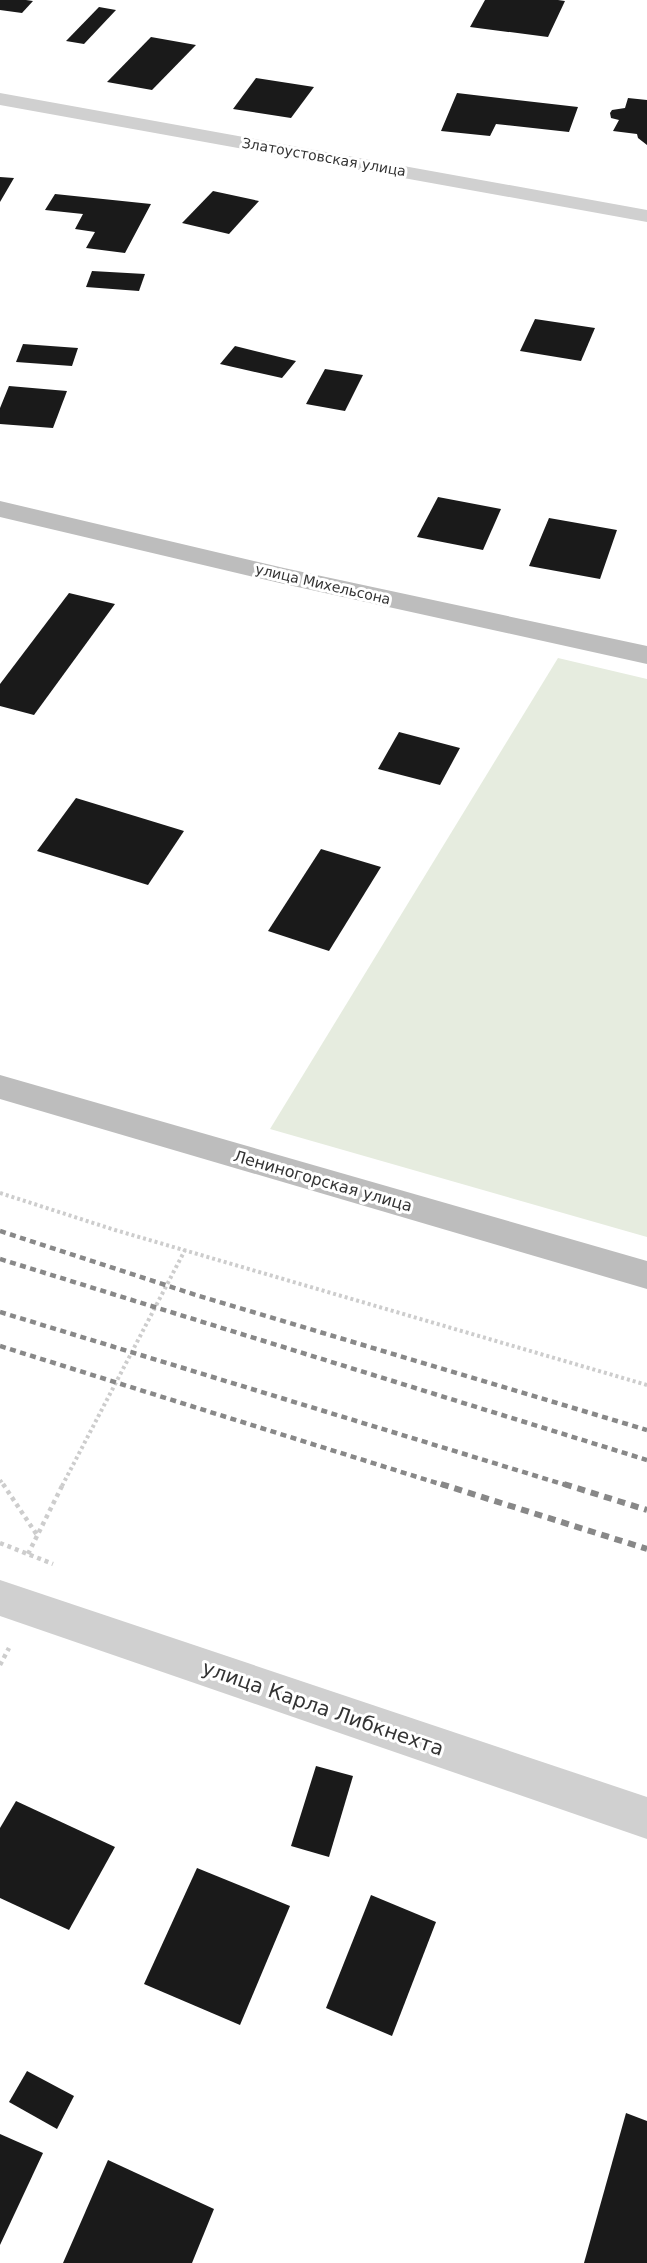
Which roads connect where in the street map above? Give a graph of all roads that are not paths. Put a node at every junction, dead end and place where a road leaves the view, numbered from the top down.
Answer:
1 (0, 99) edge
2 (647, 216) edge
3 (0, 508) edge
4 (647, 655) edge
5 (0, 1087) edge
6 (647, 1275) edge
7 (4, 1613) edge
8 (647, 1818) edge

1 - 2 street, Златоустовская улица
3 - 4 street, улица Михельсона
5 - 6 street, Лениногорская улица
7 - 8 street, улица Карла Либкнехта

